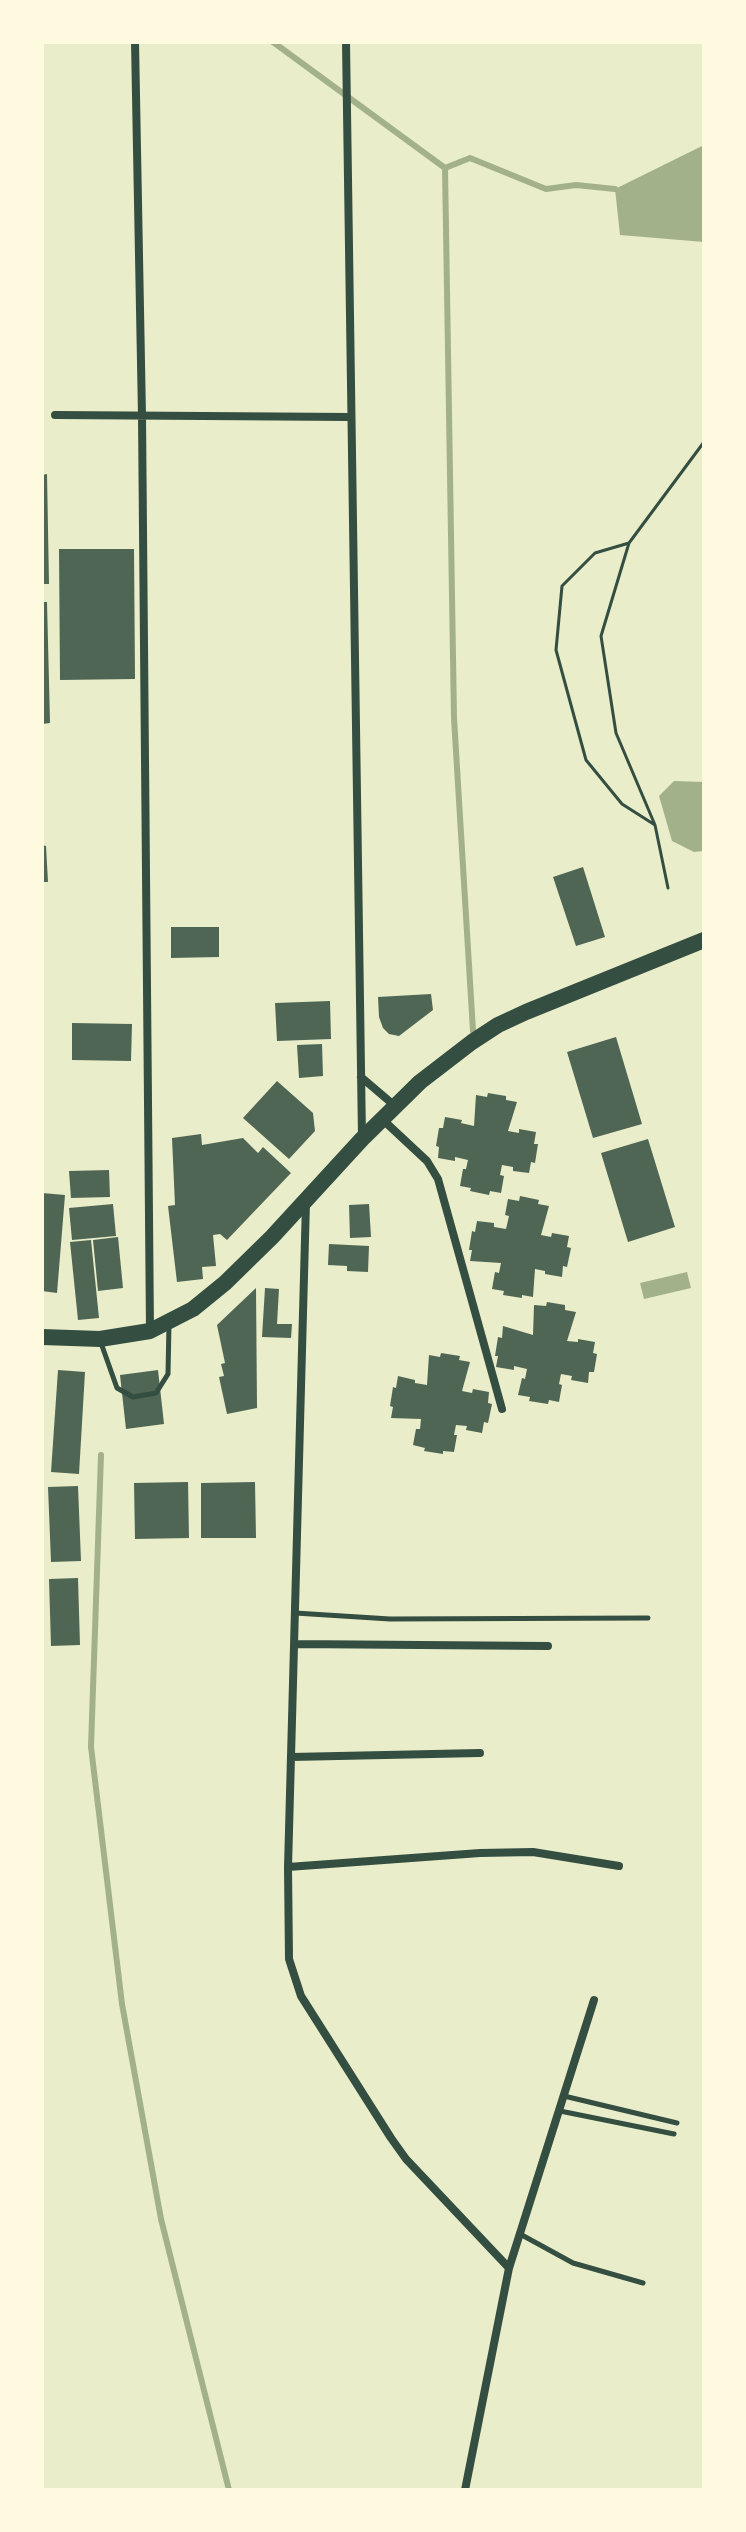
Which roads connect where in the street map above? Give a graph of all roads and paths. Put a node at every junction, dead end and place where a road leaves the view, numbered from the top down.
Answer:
1 (135, 42) edge
2 (346, 42) edge
3 (55, 415) dead end
4 (142, 416) junction
5 (350, 417) junction
6 (704, 442) edge
7 (629, 543) junction
8 (655, 825) junction
9 (668, 888) dead end
10 (704, 940) edge
11 (361, 1077) junction
12 (395, 1106) junction
13 (382, 1118) junction
14 (362, 1139) junction
15 (306, 1201) junction
16 (169, 1323) junction
17 (150, 1331) junction
18 (42, 1337) edge
19 (100, 1339) junction
20 (502, 1409) dead end
21 (295, 1613) junction
22 (648, 1618) dead end
23 (294, 1644) junction
24 (548, 1646) dead end
25 (480, 1753) dead end
26 (291, 1757) junction
27 (619, 1866) dead end
28 (288, 1867) junction
29 (594, 2000) dead end
30 (564, 2096) junction
31 (559, 2110) junction
32 (677, 2123) dead end
33 (674, 2134) dead end
34 (520, 2233) junction
35 (509, 2268) junction
36 (643, 2283) dead end
37 (465, 2490) edge

1 - 4 street
2 - 5 street
3 - 4 street
4 - 5 street
4 - 17 street
5 - 11 street
6 - 7 path
7 - 8 path
7 - 8 path
8 - 9 path
10 - 12 main road
11 - 12 street
11 - 14 street
12 - 13 main road
13 - 14 main road
13 - 20 street
14 - 15 main road
15 - 16 main road
15 - 21 street
16 - 17 main road
16 - 19 lane
17 - 19 main road
18 - 19 main road
21 - 22 lane
21 - 23 street
23 - 24 street
23 - 26 street
25 - 26 street
26 - 28 street
27 - 28 street
28 - 35 street
29 - 30 street
30 - 31 street
30 - 32 lane
31 - 33 lane
31 - 34 street
34 - 35 street
34 - 36 lane
35 - 37 street

